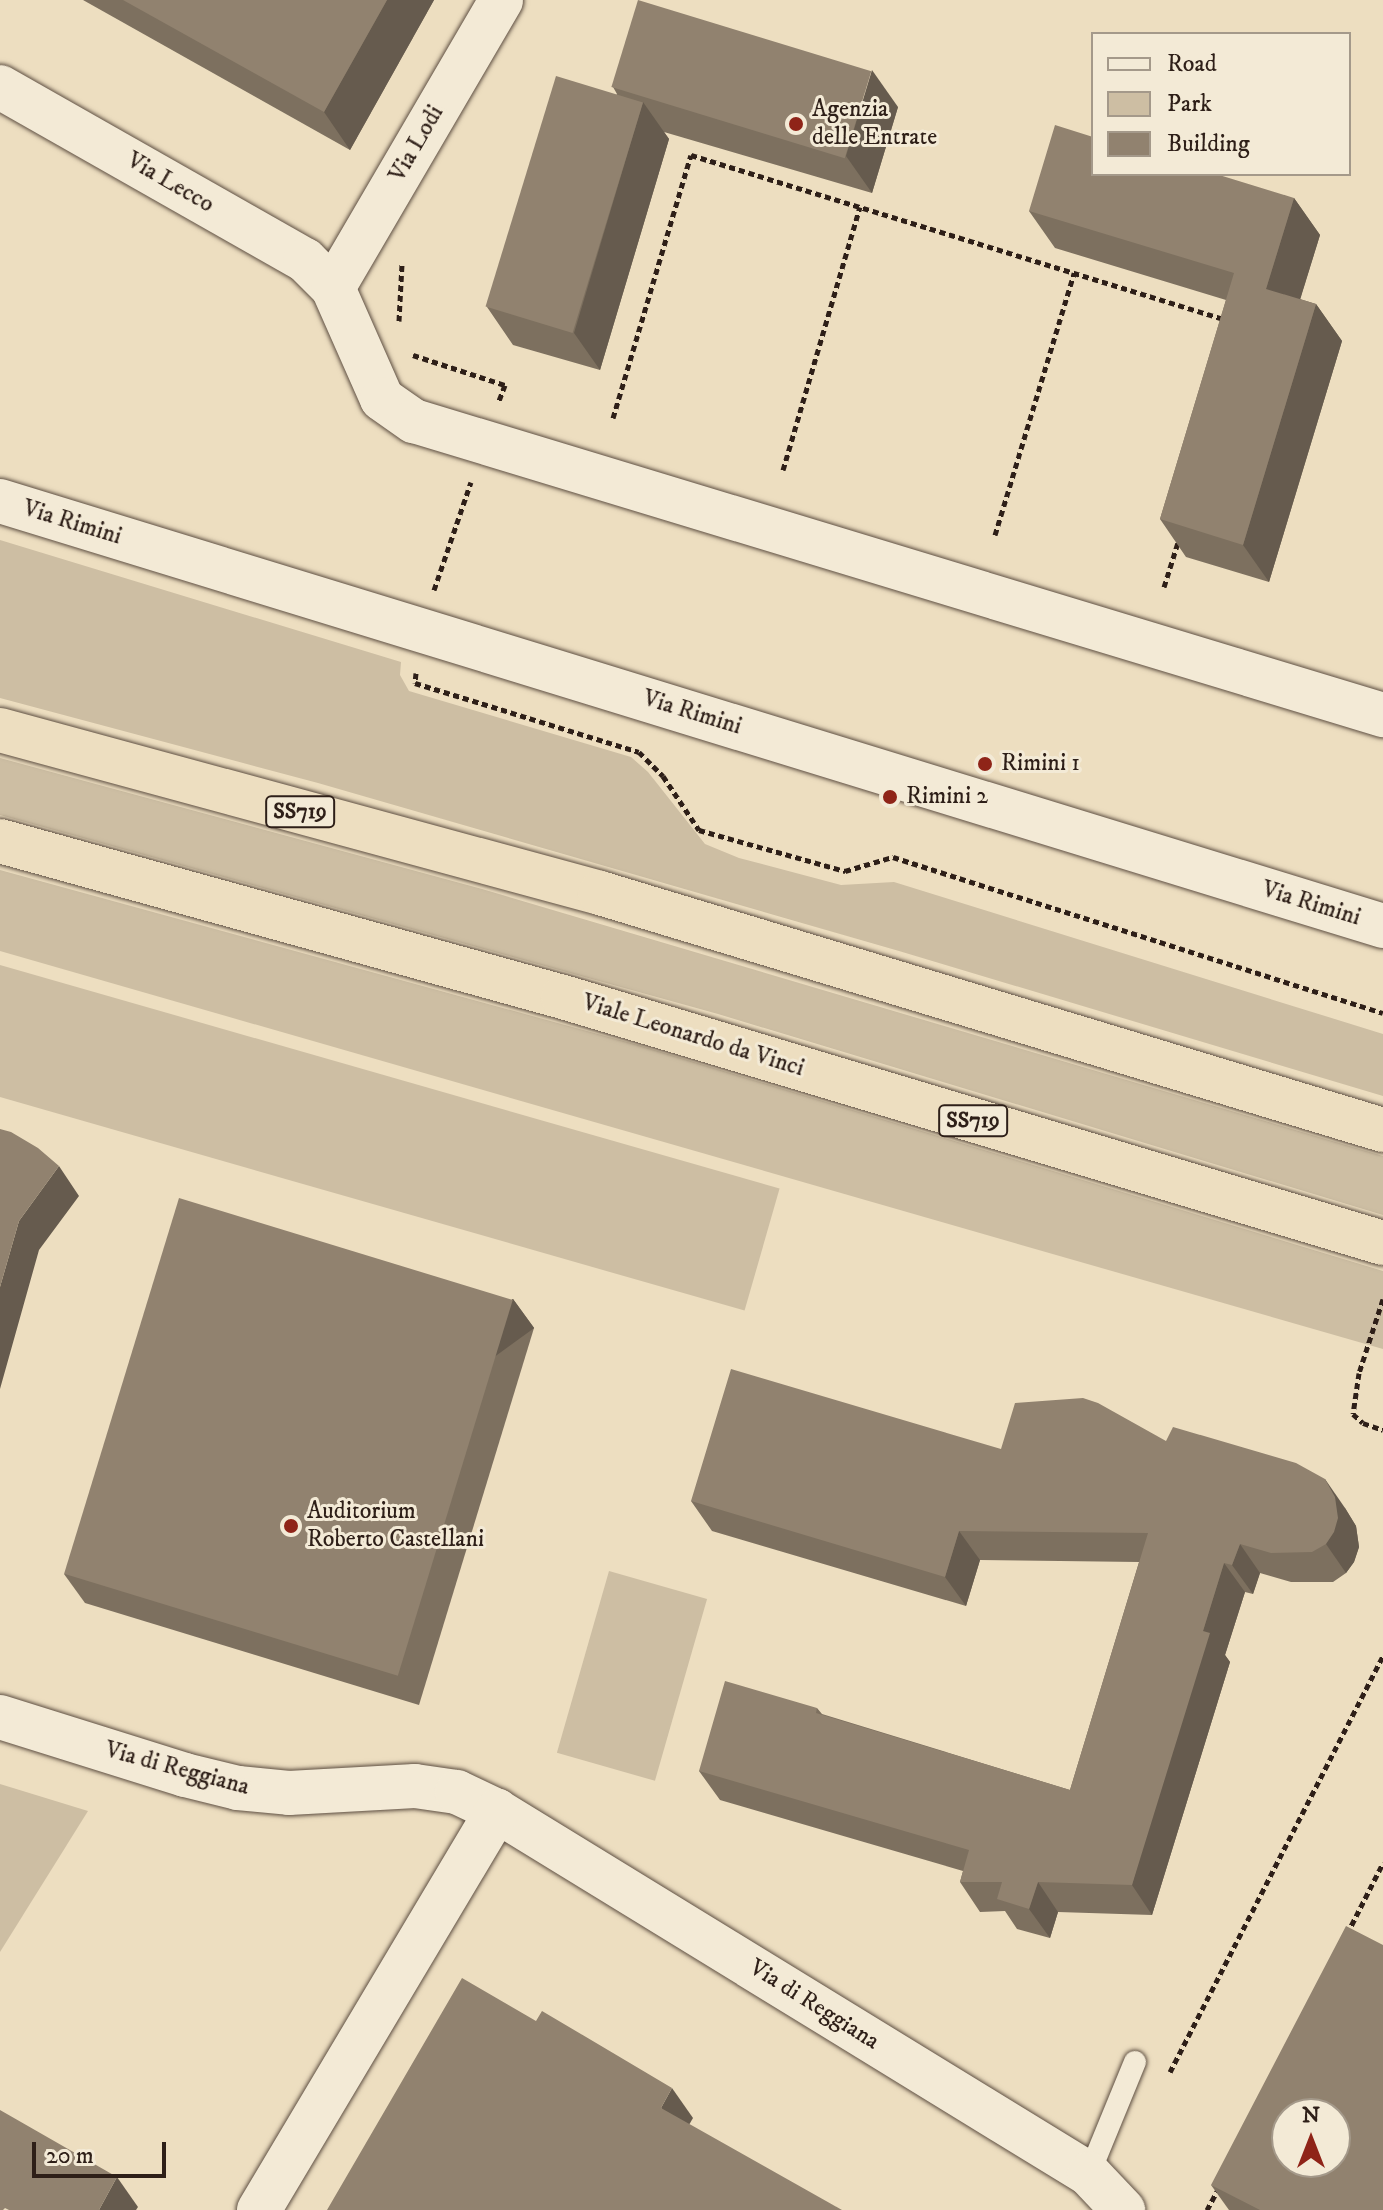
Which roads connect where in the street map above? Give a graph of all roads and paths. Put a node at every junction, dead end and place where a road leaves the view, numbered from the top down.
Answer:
1 (501, 0) edge
2 (0, 87) edge
3 (860, 207) junction
4 (402, 252) dead end
5 (1074, 273) junction
6 (333, 288) junction
7 (1230, 322) edge
8 (398, 328) dead end
9 (408, 351) dead end
10 (613, 418) dead end
11 (485, 444) junction
12 (783, 470) dead end
13 (0, 501) edge
14 (1182, 529) edge
15 (995, 535) dead end
16 (1164, 587) dead end
17 (420, 628) junction
18 (1383, 715) edge
19 (0, 730) edge
20 (0, 841) edge
21 (1383, 926) edge
22 (1383, 1013) edge
23 (1383, 1130) edge
24 (1383, 1243) edge
25 (1383, 1299) edge
26 (1383, 1430) edge
27 (1383, 1656) edge
28 (0, 1717) edge
29 (497, 1811) junction
30 (1383, 1863) edge
31 (1341, 1946) edge
32 (1135, 2062) dead end
33 (1166, 2080) dead end
34 (1089, 2174) junction
35 (1222, 2182) edge
36 (259, 2210) edge
37 (1123, 2210) edge
38 (1207, 2210) edge

1 - 6 street, Via Lodi
2 - 6 street, Via Lecco
3 - 5 path
3 - 10 path
3 - 12 path
4 - 8 path
5 - 7 path
5 - 15 path
6 - 11 street
9 - 11 path
11 - 17 path
11 - 18 street
13 - 17 street, Via Rimini
14 - 16 path
17 - 21 street, Via Rimini
17 - 22 path
19 - 23 highway, SS719
20 - 24 highway, Viale Leonardo da Vinci / SS719
25 - 26 path
27 - 33 path
28 - 29 street, Via di Reggiana
29 - 34 street, Via di Reggiana
29 - 36 street
30 - 31 path
32 - 34 lane
34 - 37 street, Via di Reggiana
35 - 38 path

